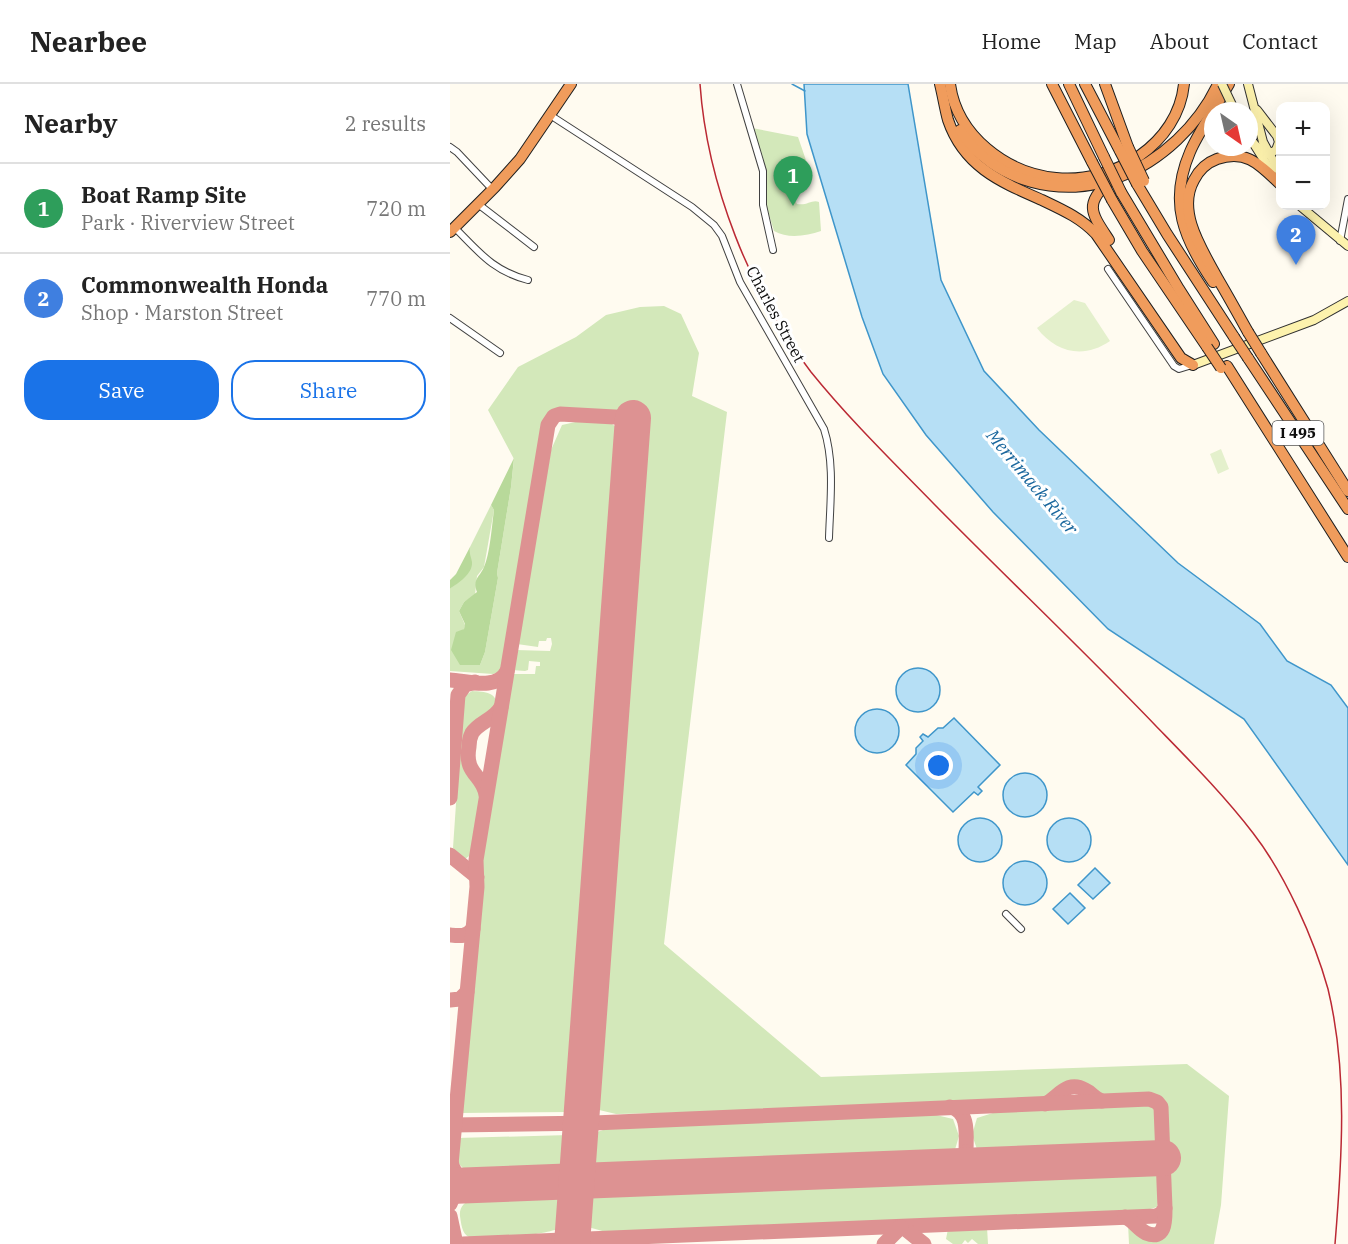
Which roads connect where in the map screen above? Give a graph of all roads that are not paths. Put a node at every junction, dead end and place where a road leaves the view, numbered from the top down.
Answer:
1 (571, 84) edge
2 (737, 84) edge
3 (940, 84) edge
4 (950, 84) edge
5 (1052, 84) edge
6 (1069, 84) edge
7 (1085, 84) edge
8 (1105, 84) edge
9 (1184, 84) edge
10 (1220, 84) edge
11 (1229, 84) edge
12 (1248, 84) edge
13 (1251, 100) junction
14 (1218, 102) edge
15 (1230, 102) edge
16 (946, 106) junction
17 (550, 115) junction
18 (1204, 126) edge
19 (450, 147) edge
20 (1258, 147) edge
21 (1124, 149) junction
22 (1258, 151) edge
23 (1269, 153) junction
24 (1276, 165) edge
25 (1276, 178) edge
26 (1111, 180) junction
27 (1276, 180) edge
28 (492, 189) junction
29 (1348, 199) edge
30 (478, 204) junction
31 (1305, 210) edge
32 (1310, 210) edge
33 (452, 230) edge
34 (1344, 243) edge
35 (534, 247) dead end
36 (773, 250) dead end
37 (1108, 269) dead end
38 (528, 280) dead end
39 (1348, 301) edge
40 (450, 318) edge
41 (1248, 332) junction
42 (1210, 346) junction
43 (500, 353) dead end
44 (1192, 365) junction
45 (1348, 491) edge
46 (1348, 509) edge
47 (830, 538) dead end
48 (1348, 557) edge
49 (1006, 914) dead end
50 (1021, 929) dead end

1 - 17 highway
2 - 36 street
3 - 16 highway
4 - 9 highway
5 - 42 highway, bridge
6 - 42 highway, I 495, bridge
7 - 21 highway, I 495
8 - 21 highway
10 - 15 main road, bridge
10 - 26 highway
11 - 14 highway
12 - 13 main road
13 - 23 main road
13 - 23 main road
16 - 26 highway
16 - 44 highway
17 - 28 highway
17 - 47 street, Charles Street
18 - 41 highway
19 - 28 street
20 - 23 main road
21 - 46 highway, I 495, bridge
22 - 25 main road
23 - 24 main road
26 - 44 highway
27 - 41 highway
28 - 30 highway
29 - 34 street
30 - 33 highway
30 - 35 street
31 - 34 main road
32 - 34 main road
33 - 38 street
37 - 44 street
39 - 44 main road
40 - 43 street
41 - 45 highway, bridge
42 - 48 highway, I 495
49 - 50 street

